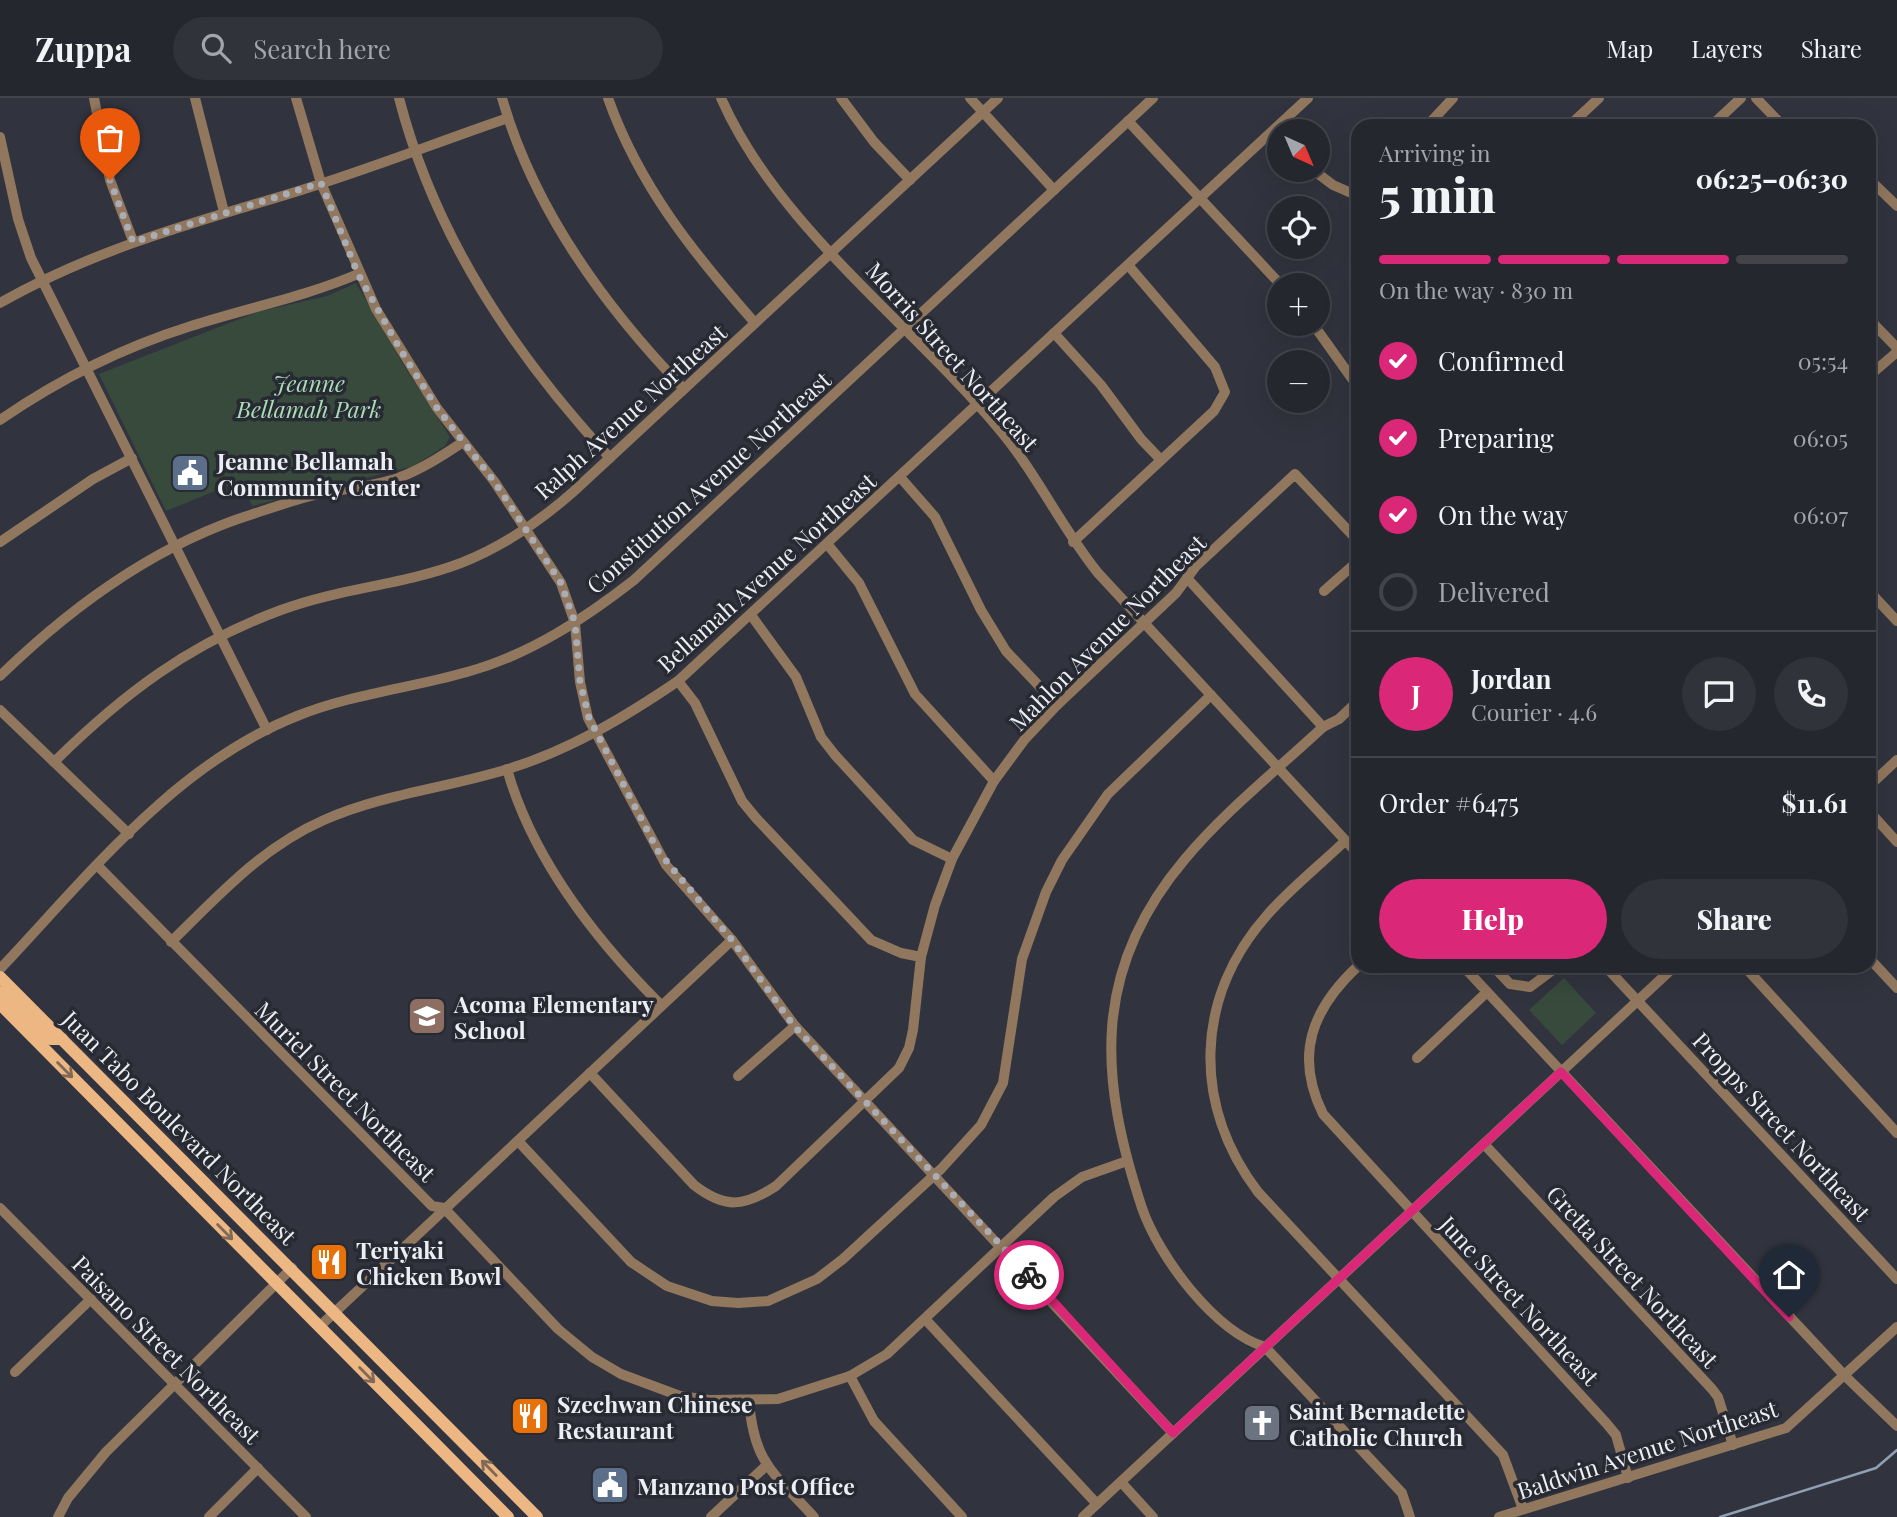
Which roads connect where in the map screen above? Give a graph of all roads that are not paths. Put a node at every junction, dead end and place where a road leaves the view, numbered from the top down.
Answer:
1 (94, 98) edge
2 (195, 98) edge
3 (296, 98) edge
4 (400, 98) edge
5 (502, 98) edge
6 (608, 98) edge
7 (721, 98) edge
8 (841, 98) edge
9 (970, 98) edge
10 (998, 98) edge
11 (1153, 98) edge
12 (1308, 98) edge
13 (1452, 98) edge
14 (1599, 98) edge
15 (1741, 98) edge
16 (1756, 98) edge
17 (982, 113) junction
18 (508, 118) junction
19 (1288, 119) edge
20 (1433, 119) edge
21 (1576, 119) edge
22 (1718, 119) edge
23 (1776, 119) edge
24 (1128, 121) junction
25 (0, 137) edge
26 (1267, 140) edge
27 (417, 151) junction
28 (910, 180) junction
29 (1329, 182) edge
30 (321, 183) junction
31 (1876, 186) edge
32 (1054, 190) junction
33 (1351, 193) edge
34 (1200, 198) junction
35 (1897, 206) edge
36 (224, 212) junction
37 (133, 242) junction
38 (832, 252) junction
39 (1128, 265) junction
40 (1270, 273) edge
41 (358, 274) junction
42 (43, 280) junction
43 (0, 303) edge
44 (755, 323) junction
45 (1876, 327) edge
46 (905, 328) junction
47 (1054, 333) junction
48 (1322, 336) edge
49 (1897, 350) edge
50 (86, 369) junction
51 (1876, 370) edge
52 (1351, 377) edge
53 (684, 389) junction
54 (976, 405) junction
55 (0, 420) edge
56 (463, 442) junction
57 (132, 458) junction
58 (610, 458) junction
59 (1161, 460) junction
60 (900, 477) junction
61 (526, 528) junction
62 (1351, 534) edge
63 (0, 542) edge
64 (1073, 542) junction
65 (828, 545) junction
66 (175, 547) junction
67 (1351, 567) edge
68 (1187, 578) junction
69 (1324, 591) dead end
70 (1876, 596) edge
71 (1893, 609) edge
72 (751, 615) junction
73 (1897, 621) edge
74 (1144, 622) junction
75 (575, 623) junction
76 (220, 637) junction
77 (0, 676) edge
78 (678, 681) junction
79 (1211, 695) junction
80 (1057, 705) junction
81 (1351, 708) edge
82 (0, 710) edge
83 (1323, 727) junction
84 (267, 730) junction
85 (596, 732) junction
86 (1897, 760) edge
87 (54, 762) junction
88 (1279, 768) junction
89 (507, 769) junction
90 (1876, 780) edge
91 (995, 781) junction
92 (1876, 819) edge
93 (129, 835) junction
94 (1345, 841) junction
95 (1897, 842) edge
96 (1351, 847) edge
97 (951, 859) junction
98 (98, 866) junction
99 (732, 940) junction
100 (171, 942) junction
101 (921, 957) junction
102 (1876, 966) edge
103 (0, 969) edge
104 (1351, 973) edge
105 (1469, 973) edge
106 (1500, 973) edge
107 (1549, 973) edge
108 (1612, 973) edge
109 (1667, 973) edge
110 (1750, 973) edge
111 (0, 977) edge
112 (1897, 988) edge
113 (0, 992) edge
114 (1487, 992) junction
115 (1638, 1000) junction
116 (0, 1004) edge
117 (661, 1005) junction
118 (794, 1026) junction
119 (62, 1039) junction
120 (1417, 1058) dead end
121 (1561, 1072) junction
122 (590, 1073) junction
123 (738, 1076) dead end
124 (867, 1101) junction
125 (1897, 1133) edge
126 (518, 1141) junction
127 (1484, 1144) junction
128 (1127, 1161) junction
129 (934, 1176) junction
130 (0, 1208) edge
131 (444, 1208) junction
132 (1412, 1212) junction
133 (1003, 1247) junction
134 (292, 1268) junction
135 (1339, 1279) junction
136 (1897, 1279) edge
137 (275, 1283) junction
138 (91, 1299) junction
139 (335, 1312) junction
140 (926, 1320) junction
141 (1897, 1326) edge
142 (319, 1327) junction
143 (1265, 1347) junction
144 (15, 1372) dead end
145 (850, 1376) junction
146 (1844, 1376) junction
147 (174, 1384) junction
148 (750, 1401) junction
149 (1897, 1426) edge
150 (1173, 1433) junction
151 (1733, 1445) junction
152 (767, 1465) junction
153 (258, 1468) junction
154 (1628, 1478) junction
155 (1121, 1482) junction
156 (1097, 1504) junction
157 (1523, 1509) junction
158 (58, 1517) edge
159 (209, 1517) edge
160 (306, 1517) edge
161 (508, 1517) edge
162 (537, 1517) edge
163 (711, 1517) edge
164 (814, 1517) edge
165 (962, 1517) edge
166 (1083, 1517) edge
167 (1153, 1517) edge
168 (1410, 1517) edge
169 (1499, 1517) edge

1 - 37 street
2 - 36 street
3 - 30 street
4 - 27 street
5 - 18 street
6 - 44 street
7 - 38 street, Morris Street Northeast
8 - 28 street
9 - 17 street
10 - 17 street, Ralph Avenue Northeast
11 - 24 street, Constitution Avenue Northeast
12 - 19 street, Bellamah Avenue Northeast
13 - 20 street
14 - 21 street
15 - 22 street
16 - 23 street
17 - 28 street, Ralph Avenue Northeast
17 - 32 street
18 - 27 street
18 - 53 street
24 - 32 street, Constitution Avenue Northeast
24 - 34 street
25 - 42 street
26 - 34 street, Bellamah Avenue Northeast
27 - 30 street
27 - 58 street
28 - 38 street, Ralph Avenue Northeast
29 - 33 street
30 - 36 street
30 - 41 street
31 - 35 street
32 - 46 street, Constitution Avenue Northeast
34 - 39 street, Bellamah Avenue Northeast
34 - 40 street
36 - 37 street
37 - 42 street
38 - 44 street, Ralph Avenue Northeast
38 - 46 street, Morris Street Northeast
39 - 47 street, Bellamah Avenue Northeast
39 - 59 street
41 - 50 street
41 - 56 street
42 - 43 street
42 - 50 street
44 - 53 street, Ralph Avenue Northeast
45 - 49 street
46 - 54 street, Morris Street Northeast
46 - 75 street, Constitution Avenue Northeast
47 - 54 street, Bellamah Avenue Northeast
47 - 59 street
48 - 52 street
49 - 51 street
50 - 55 street
50 - 57 street
53 - 58 street, Ralph Avenue Northeast
54 - 60 street, Bellamah Avenue Northeast
54 - 64 street, Morris Street Northeast
56 - 61 street
56 - 66 street
57 - 63 street
57 - 66 street
58 - 61 street, Ralph Avenue Northeast
59 - 64 street
60 - 65 street, Bellamah Avenue Northeast
60 - 80 street
61 - 75 street
61 - 76 street, Ralph Avenue Northeast
62 - 68 street, Mahlon Avenue Northeast
64 - 74 street, Morris Street Northeast
65 - 72 street, Bellamah Avenue Northeast
65 - 91 street
66 - 76 street
66 - 77 street
67 - 69 street
68 - 74 street, Mahlon Avenue Northeast
68 - 83 street
70 - 71 street
71 - 73 street
72 - 78 street, Bellamah Avenue Northeast
72 - 97 street
74 - 79 street, Morris Street Northeast
74 - 80 street, Mahlon Avenue Northeast
75 - 84 street, Constitution Avenue Northeast
75 - 85 street
76 - 84 street
76 - 87 street, Ralph Avenue Northeast
78 - 85 street, Bellamah Avenue Northeast
78 - 101 street
79 - 88 street, Morris Street Northeast
79 - 129 street
80 - 91 street, Mahlon Avenue Northeast
81 - 83 street
82 - 87 street
83 - 88 street
84 - 93 street, Constitution Avenue Northeast
85 - 89 street, Bellamah Avenue Northeast
85 - 99 street
86 - 90 street
87 - 93 street
88 - 94 street, Morris Street Northeast
88 - 128 street
89 - 100 street, Bellamah Avenue Northeast
89 - 117 street
91 - 97 street, Mahlon Avenue Northeast
92 - 95 street
93 - 98 street, Constitution Avenue Northeast
94 - 96 street, Morris Street Northeast
94 - 135 street
97 - 101 street, Mahlon Avenue Northeast
98 - 100 street, Muriel Street Northeast
98 - 103 street, Constitution Avenue Northeast
99 - 117 street
99 - 118 street
100 - 131 street, Muriel Street Northeast
101 - 124 street, Mahlon Avenue Northeast
102 - 112 street
104 - 132 street, June Street Northeast
105 - 114 street
106 - 107 street
108 - 115 street, Propps Street Northeast
109 - 115 street
110 - 125 street
111 - 119 main road, Juan Tabo Boulevard Northeast
113 - 119 main road
114 - 120 street
114 - 121 street
115 - 121 street
115 - 136 street, Propps Street Northeast
116 -> 137 main road, Juan Tabo Boulevard Northeast
117 - 122 street
118 - 123 street
118 - 124 street
119 - 134 main road, Juan Tabo Boulevard Northeast
121 - 127 street
121 - 146 street
122 - 124 street, Mahlon Avenue Northeast
122 - 126 street
124 - 129 street
126 - 129 street
126 - 131 street
127 - 132 street
127 - 151 street, Gretta Street Northeast
128 - 133 street, Muriel Street Northeast
128 - 143 street
129 - 133 street
130 - 138 street, Paisano Street Northeast
131 - 139 street
131 - 148 street, Muriel Street Northeast
132 - 135 street
132 - 154 street, June Street Northeast
133 - 140 street, Muriel Street Northeast
133 - 150 street
134 - 137 street
134 - 139 main road, Juan Tabo Boulevard Northeast
135 - 143 street
135 - 157 street
137 - 142 main road, Juan Tabo Boulevard Northeast
137 - 147 street
138 - 144 street
138 - 147 street, Paisano Street Northeast
139 - 142 street
162 -> 139 main road, Juan Tabo Boulevard Northeast
140 - 145 street, Muriel Street Northeast
140 - 156 street
141 - 146 street, Baldwin Avenue Northeast
142 -> 161 main road, Juan Tabo Boulevard Northeast
143 - 150 street
143 - 168 street
145 - 148 street, Muriel Street Northeast
145 - 165 street
146 - 149 street
146 - 151 street, Baldwin Avenue Northeast
147 - 153 street, Paisano Street Northeast
147 - 158 street
148 - 152 street
150 - 155 street
151 - 154 street, Baldwin Avenue Northeast
152 - 163 street
152 - 164 street
153 - 159 street
153 - 160 street, Paisano Street Northeast
154 - 157 street, Baldwin Avenue Northeast
155 - 156 street
155 - 167 street
156 - 166 street
157 - 169 street, Baldwin Avenue Northeast

